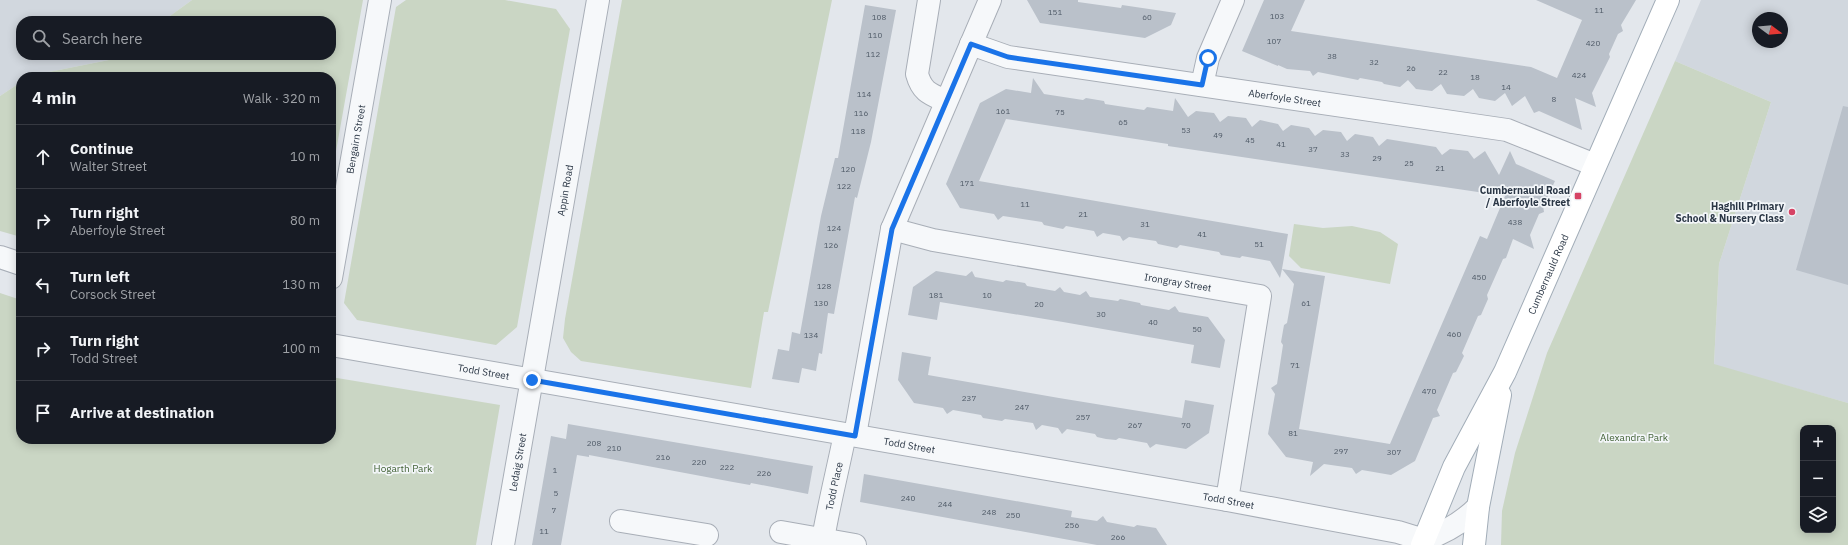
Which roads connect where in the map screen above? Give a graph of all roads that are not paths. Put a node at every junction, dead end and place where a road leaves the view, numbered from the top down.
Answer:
1 (380, 0) edge
2 (598, 0) edge
3 (929, 0) edge
4 (990, 0) edge
5 (1233, 0) edge
6 (1668, 0) edge
7 (971, 44) junction
8 (1202, 85) junction
9 (946, 101) junction
10 (1594, 165) junction
11 (892, 229) junction
12 (336, 250) edge
13 (0, 256) edge
14 (16, 262) edge
15 (336, 346) edge
16 (1505, 372) junction
17 (532, 380) junction
18 (850, 435) junction
19 (1227, 500) junction
20 (1478, 507) junction
21 (621, 521) dead end
22 (781, 532) dead end
23 (707, 535) dead end
24 (663, 536) edge
25 (823, 539) junction
26 (1425, 543) edge
27 (503, 545) edge
28 (855, 545) edge
29 (1474, 545) edge

1 - 12 street, Bengairn Street
2 - 17 street, Appin Road
3 - 9 street
4 - 7 street, Todd Place
5 - 8 street
6 - 10 main road, Cumbernauld Road
7 - 8 street, Aberfoyle Street
7 - 9 street, Todd Place
8 - 10 street, Aberfoyle Street
9 - 11 street, Todd Place
10 - 16 main road, Cumbernauld Road
11 - 18 street, Todd Place
11 - 19 street, Irongray Street
13 - 14 street
15 - 17 street, Todd Street
16 - 20 main road
16 - 26 main road, Cumbernauld Road
17 - 18 street, Todd Street
17 - 27 street, Ledaig Street
18 - 19 street, Todd Street
18 - 25 street, Todd Place
19 - 26 street, Todd Street
20 - 26 street
20 - 29 main road
21 - 24 street
22 - 25 street
23 - 24 street
25 - 28 street

